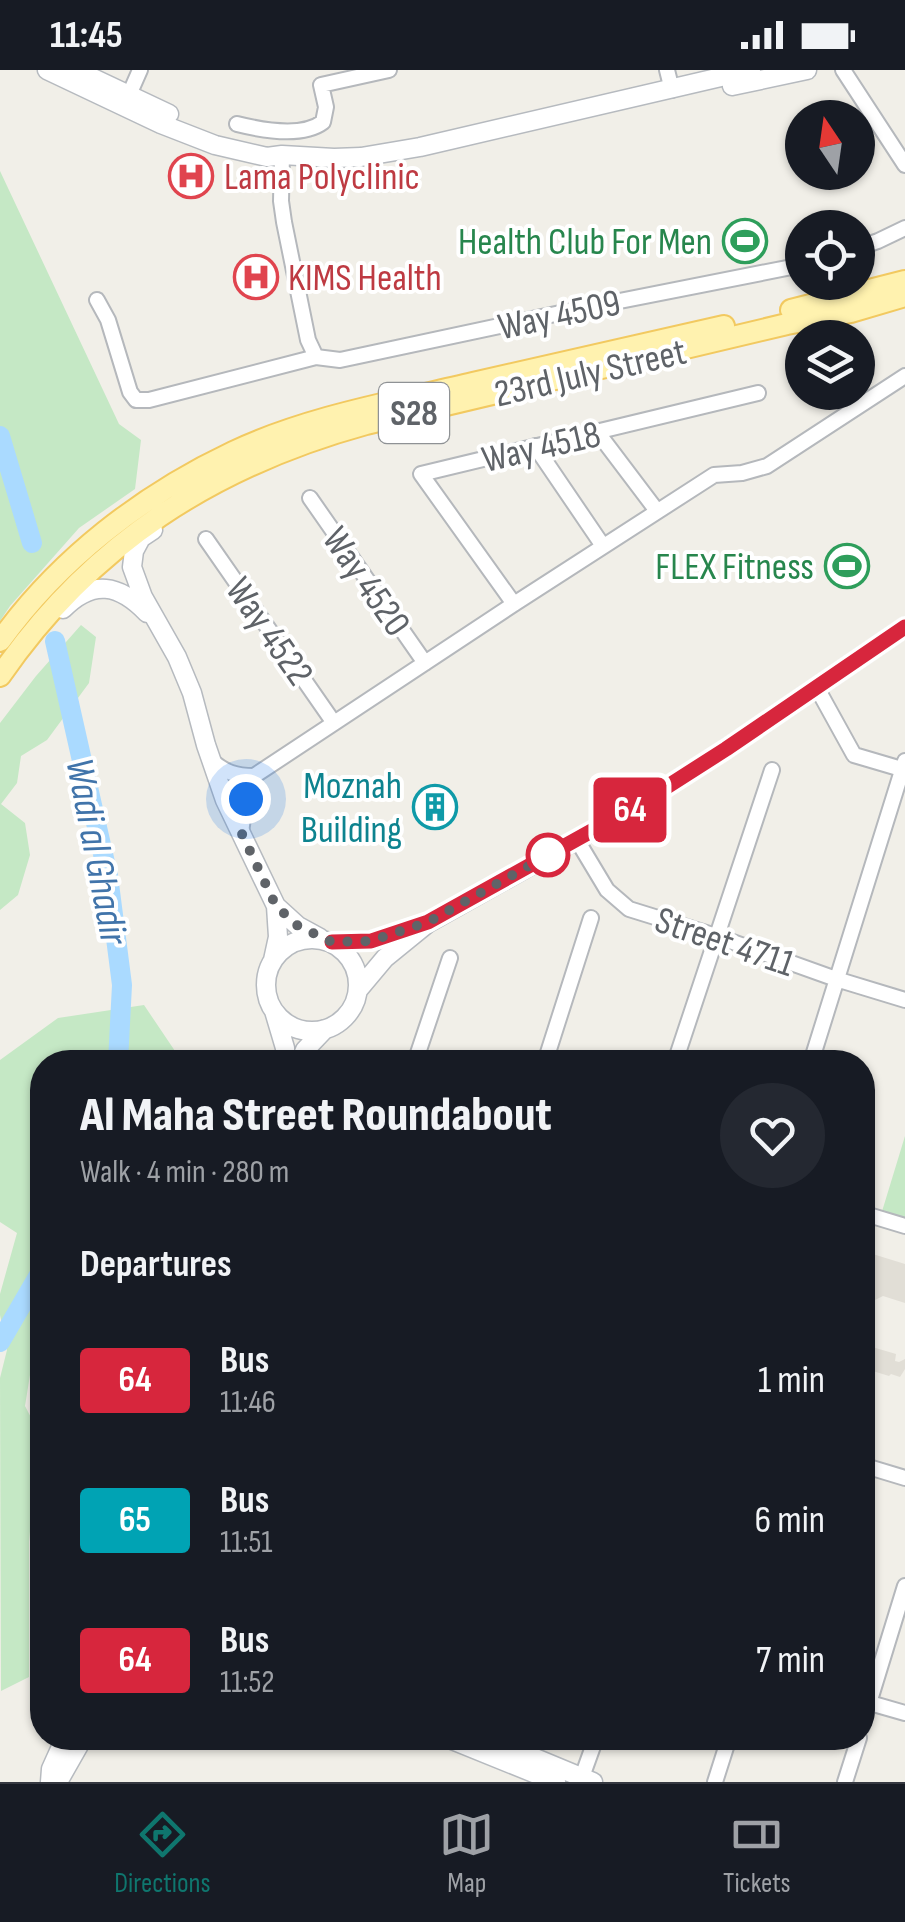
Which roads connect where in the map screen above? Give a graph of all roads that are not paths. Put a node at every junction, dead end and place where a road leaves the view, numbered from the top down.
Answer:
1 (47, 70) edge
2 (76, 70) edge
3 (140, 70) edge
4 (388, 70) edge
5 (667, 70) edge
6 (751, 70) edge
7 (808, 70) edge
8 (843, 70) edge
9 (672, 90) junction
10 (129, 95) junction
11 (237, 124) dead end
12 (282, 155) junction
13 (905, 165) edge
14 (905, 228) edge
15 (875, 243) edge
16 (785, 268) edge
17 (905, 280) edge
18 (905, 296) edge
19 (97, 300) dead end
20 (316, 358) junction
21 (905, 376) edge
22 (758, 393) dead end
23 (598, 433) junction
24 (534, 446) junction
25 (257, 462) junction
26 (310, 498) dead end
27 (657, 511) junction
28 (206, 539) dead end
29 (604, 546) junction
30 (514, 604) junction
31 (155, 620) junction
32 (905, 627) edge
33 (0, 641) edge
34 (424, 663) junction
35 (2, 674) edge
36 (817, 688) junction
37 (334, 722) junction
38 (211, 760) junction
39 (904, 767) edge
40 (772, 770) dead end
41 (254, 776) junction
42 (224, 800) junction
43 (241, 832) junction
44 (577, 840) junction
45 (276, 906) junction
46 (591, 918) dead end
47 (428, 922) junction
48 (716, 936) junction
49 (326, 940) junction
50 (450, 958) dead end
51 (273, 960) junction
52 (836, 979) junction
53 (359, 989) junction
54 (905, 1000) edge
55 (274, 1011) junction
56 (325, 1030) junction
57 (285, 1050) edge
58 (305, 1050) edge
59 (419, 1050) edge
60 (549, 1050) edge
61 (680, 1050) edge
62 (815, 1050) edge
63 (875, 1217) edge
64 (905, 1226) edge
65 (875, 1469) edge
66 (905, 1478) edge
67 (905, 1586) edge
68 (875, 1675) edge
69 (875, 1705) edge
70 (905, 1713) edge
71 (59, 1750) edge
72 (75, 1750) edge
73 (477, 1750) edge
74 (516, 1750) edge
75 (594, 1750) edge
76 (725, 1750) edge
77 (855, 1750) edge
78 (588, 1780) edge
79 (54, 1782) edge
80 (556, 1782) edge
81 (715, 1782) edge
82 (845, 1782) edge

1 - 12 street
2 - 10 street
3 - 10 street
4 - 11 street
5 - 9 street
6 - 9 street
7 - 9 street
8 - 13 street
9 - 12 street
10 - 12 street
12 - 20 street
14 - 15 street
16 - 20 street, Way 4509
17 - 33 main road, 23rd July Street / S28
18 - 25 main road, 23rd July Street / S28
19 - 20 street, Way 4509
21 - 27 street
22 - 23 street, Way 4518
23 - 24 street, Way 4518
23 - 27 street
24 - 29 street
24 - 30 street, Way 4518
25 - 31 street
25 - 35 main road, 23rd July Street / S28
26 - 34 street, Way 4520
27 - 29 street
28 - 37 street, Way 4522
29 - 30 street
30 - 34 street
31 - 35 street
31 - 38 street
32 - 36 street
34 - 37 street
36 - 39 street
36 - 44 street
37 - 41 street
38 - 41 street
38 - 42 street
39 - 52 street
40 - 48 street
41 - 42 street
41 - 43 street
42 - 43 street
43 - 45 street
44 - 47 street
44 - 48 street, Street 4711
45 - 49 street
45 - 51 street
46 - 60 street
47 - 49 street
47 - 53 street
48 - 52 street, Street 4711
48 - 61 street
49 - 51 street
49 - 53 street
50 - 59 street
51 - 55 street
52 - 54 street, Street 4711
52 - 62 street
53 - 56 street
55 - 56 street
55 - 57 street
56 - 58 street
63 - 64 street
65 - 66 street
67 - 68 street
69 - 70 street
71 - 79 street
72 - 79 street
73 - 80 street
74 - 78 street
75 - 78 street
76 - 81 street
77 - 82 street

